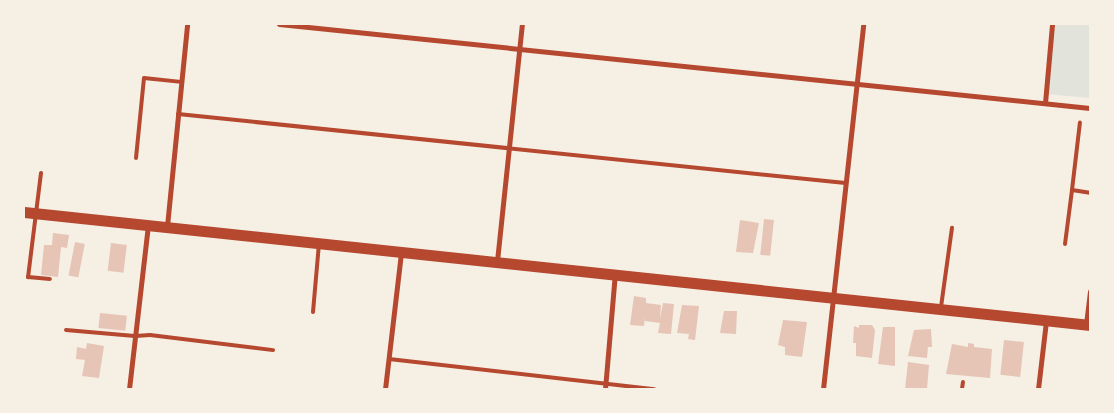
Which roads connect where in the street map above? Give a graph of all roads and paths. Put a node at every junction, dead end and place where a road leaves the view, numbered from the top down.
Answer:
1 (187, 24) edge
2 (279, 24) edge
3 (522, 24) edge
4 (863, 24) edge
5 (1052, 24) edge
6 (520, 50) junction
7 (181, 82) junction
8 (857, 82) junction
9 (1045, 103) junction
10 (1090, 108) edge
11 (178, 114) junction
12 (1080, 122) dead end
13 (509, 148) junction
14 (136, 158) dead end
15 (41, 173) dead end
16 (845, 183) junction
17 (1072, 190) junction
18 (1090, 193) edge
19 (24, 212) edge
20 (36, 213) junction
21 (148, 224) junction
22 (168, 226) junction
23 (952, 228) dead end
24 (319, 242) junction
25 (1065, 244) dead end
26 (401, 251) junction
27 (497, 261) junction
28 (616, 273) junction
29 (50, 279) dead end
30 (1090, 291) edge
31 (832, 296) junction
32 (941, 308) junction
33 (313, 312) dead end
34 (1046, 320) junction
35 (1088, 325) edge
36 (66, 330) dead end
37 (135, 336) junction
38 (272, 350) dead end
39 (389, 359) junction
40 (963, 382) dead end
41 (605, 387) edge
42 (129, 389) edge
43 (385, 389) edge
44 (654, 389) edge
45 (823, 389) edge
46 (962, 389) edge
47 (1038, 389) edge

1 - 7 street
2 - 6 street
3 - 6 street
4 - 8 street
5 - 9 street
6 - 8 street
6 - 13 street
7 - 11 street
7 - 14 lane
8 - 9 street
8 - 16 street
9 - 10 street
11 - 13 lane
11 - 22 street
12 - 17 lane
13 - 16 lane
13 - 27 street
15 - 20 lane
16 - 31 street
17 - 18 lane
17 - 25 lane
19 - 20 main road
20 - 21 main road
20 - 29 lane
21 - 22 main road
21 - 37 street
22 - 24 main road
23 - 32 lane
24 - 26 main road
24 - 33 lane
26 - 27 main road
26 - 39 street
27 - 28 main road
28 - 31 main road
28 - 41 street
30 - 35 street
31 - 32 main road
31 - 45 street
32 - 34 main road
34 - 35 main road
34 - 47 street
36 - 37 lane
37 - 38 lane
37 - 42 street
39 - 41 lane
39 - 43 street
40 - 46 lane
41 - 44 lane

